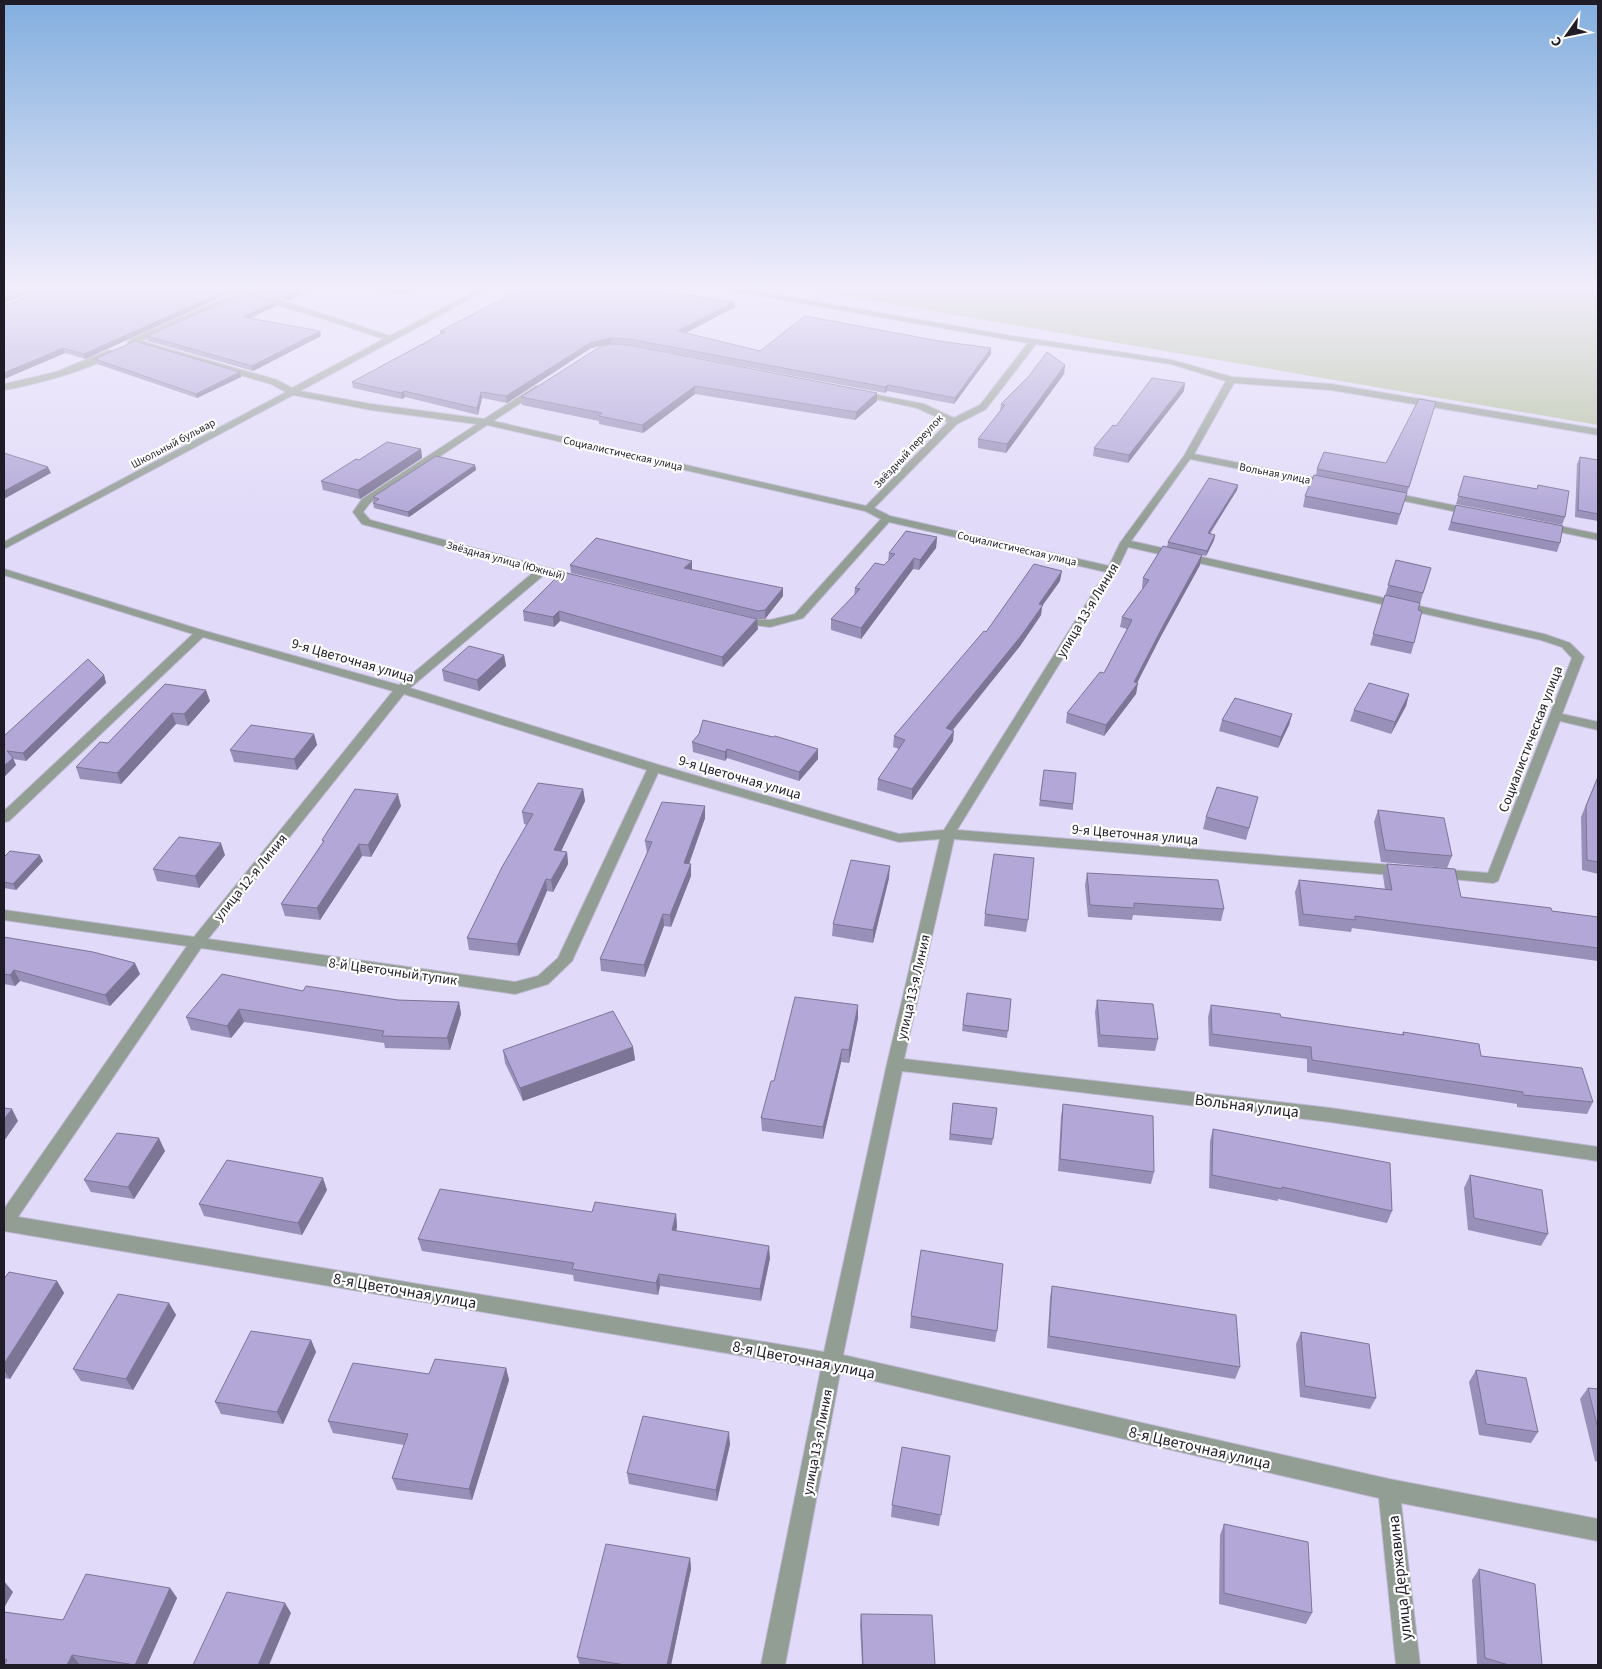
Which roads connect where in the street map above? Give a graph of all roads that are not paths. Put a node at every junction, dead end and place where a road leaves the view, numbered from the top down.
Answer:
1 (78, 367) edge
2 (217, 367) edge
3 (340, 367) edge
4 (1014, 367) edge
5 (1188, 367) edge
6 (1231, 380) junction
7 (544, 384) edge
8 (4, 387) edge
9 (293, 392) junction
10 (850, 392) edge
11 (485, 422) junction
12 (954, 422) junction
13 (1598, 432) edge
14 (1188, 456) junction
15 (1344, 487) edge
16 (1373, 492) edge
17 (868, 509) junction
18 (1481, 514) edge
19 (887, 518) junction
20 (1530, 523) edge
21 (1598, 537) edge
22 (1125, 543) junction
23 (4, 546) edge
24 (1112, 570) junction
25 (542, 571) junction
26 (4, 572) edge
27 (589, 582) edge
28 (730, 617) edge
29 (201, 633) junction
30 (401, 689) junction
31 (1554, 716) junction
32 (1598, 726) edge
33 (654, 768) junction
34 (4, 818) edge
35 (948, 834) junction
36 (1493, 878) joint
37 (4, 915) edge
38 (197, 944) junction
39 (895, 1064) junction
40 (1598, 1154) edge
41 (4, 1222) edge
42 (832, 1362) junction
43 (1389, 1490) junction
44 (1598, 1530) edge
45 (773, 1665) edge
46 (1408, 1665) edge

1 - 8 lane
2 - 9 lane, Социалистическая улица
3 - 9 lane, Школьный бульвар
4 - 12 lane
5 - 6 lane
6 - 13 lane
6 - 14 lane, улица 13-я Линия
7 - 11 lane
9 - 11 lane, Социалистическая улица
9 - 23 lane, Школьный бульвар
10 - 12 lane, Звёздный переулок
11 - 17 lane, Социалистическая улица
11 - 25 lane, Звёздная улица (Южный)
12 - 17 lane, Звёздный переулок
14 - 15 lane, Вольная улица
14 - 22 lane, улица 13-я Линия
16 - 18 lane
17 - 19 lane, Социалистическая улица
19 - 24 lane, Социалистическая улица
19 - 28 lane
20 - 21 lane
22 - 24 lane, улица 13-я Линия
22 - 31 lane, Социалистическая улица
24 - 35 lane, улица 13-я Линия
25 - 27 lane, Звёздная улица (Южный)
25 - 30 lane, улица 12-я Линия
26 - 29 lane, 9-я Цветочная улица
29 - 30 lane, 9-я Цветочная улица
29 - 34 lane
30 - 33 lane, 9-я Цветочная улица
30 - 38 lane, улица 12-я Линия
31 - 32 lane
31 - 36 lane, Социалистическая улица
33 - 35 lane, 9-я Цветочная улица
33 - 38 lane, 8-й Цветочный тупик
35 - 36 lane, 9-я Цветочная улица
35 - 39 lane, улица 13-я Линия
37 - 38 lane, 8-й Цветочный тупик
38 - 41 lane, улица 12-я Линия
39 - 40 lane, Вольная улица
39 - 42 lane, улица 13-я Линия
41 - 42 lane, 8-я Цветочная улица
42 - 43 lane, 8-я Цветочная улица
42 - 45 lane, улица 13-я Линия
43 - 44 lane, 8-я Цветочная улица
43 - 46 lane, улица Державина

